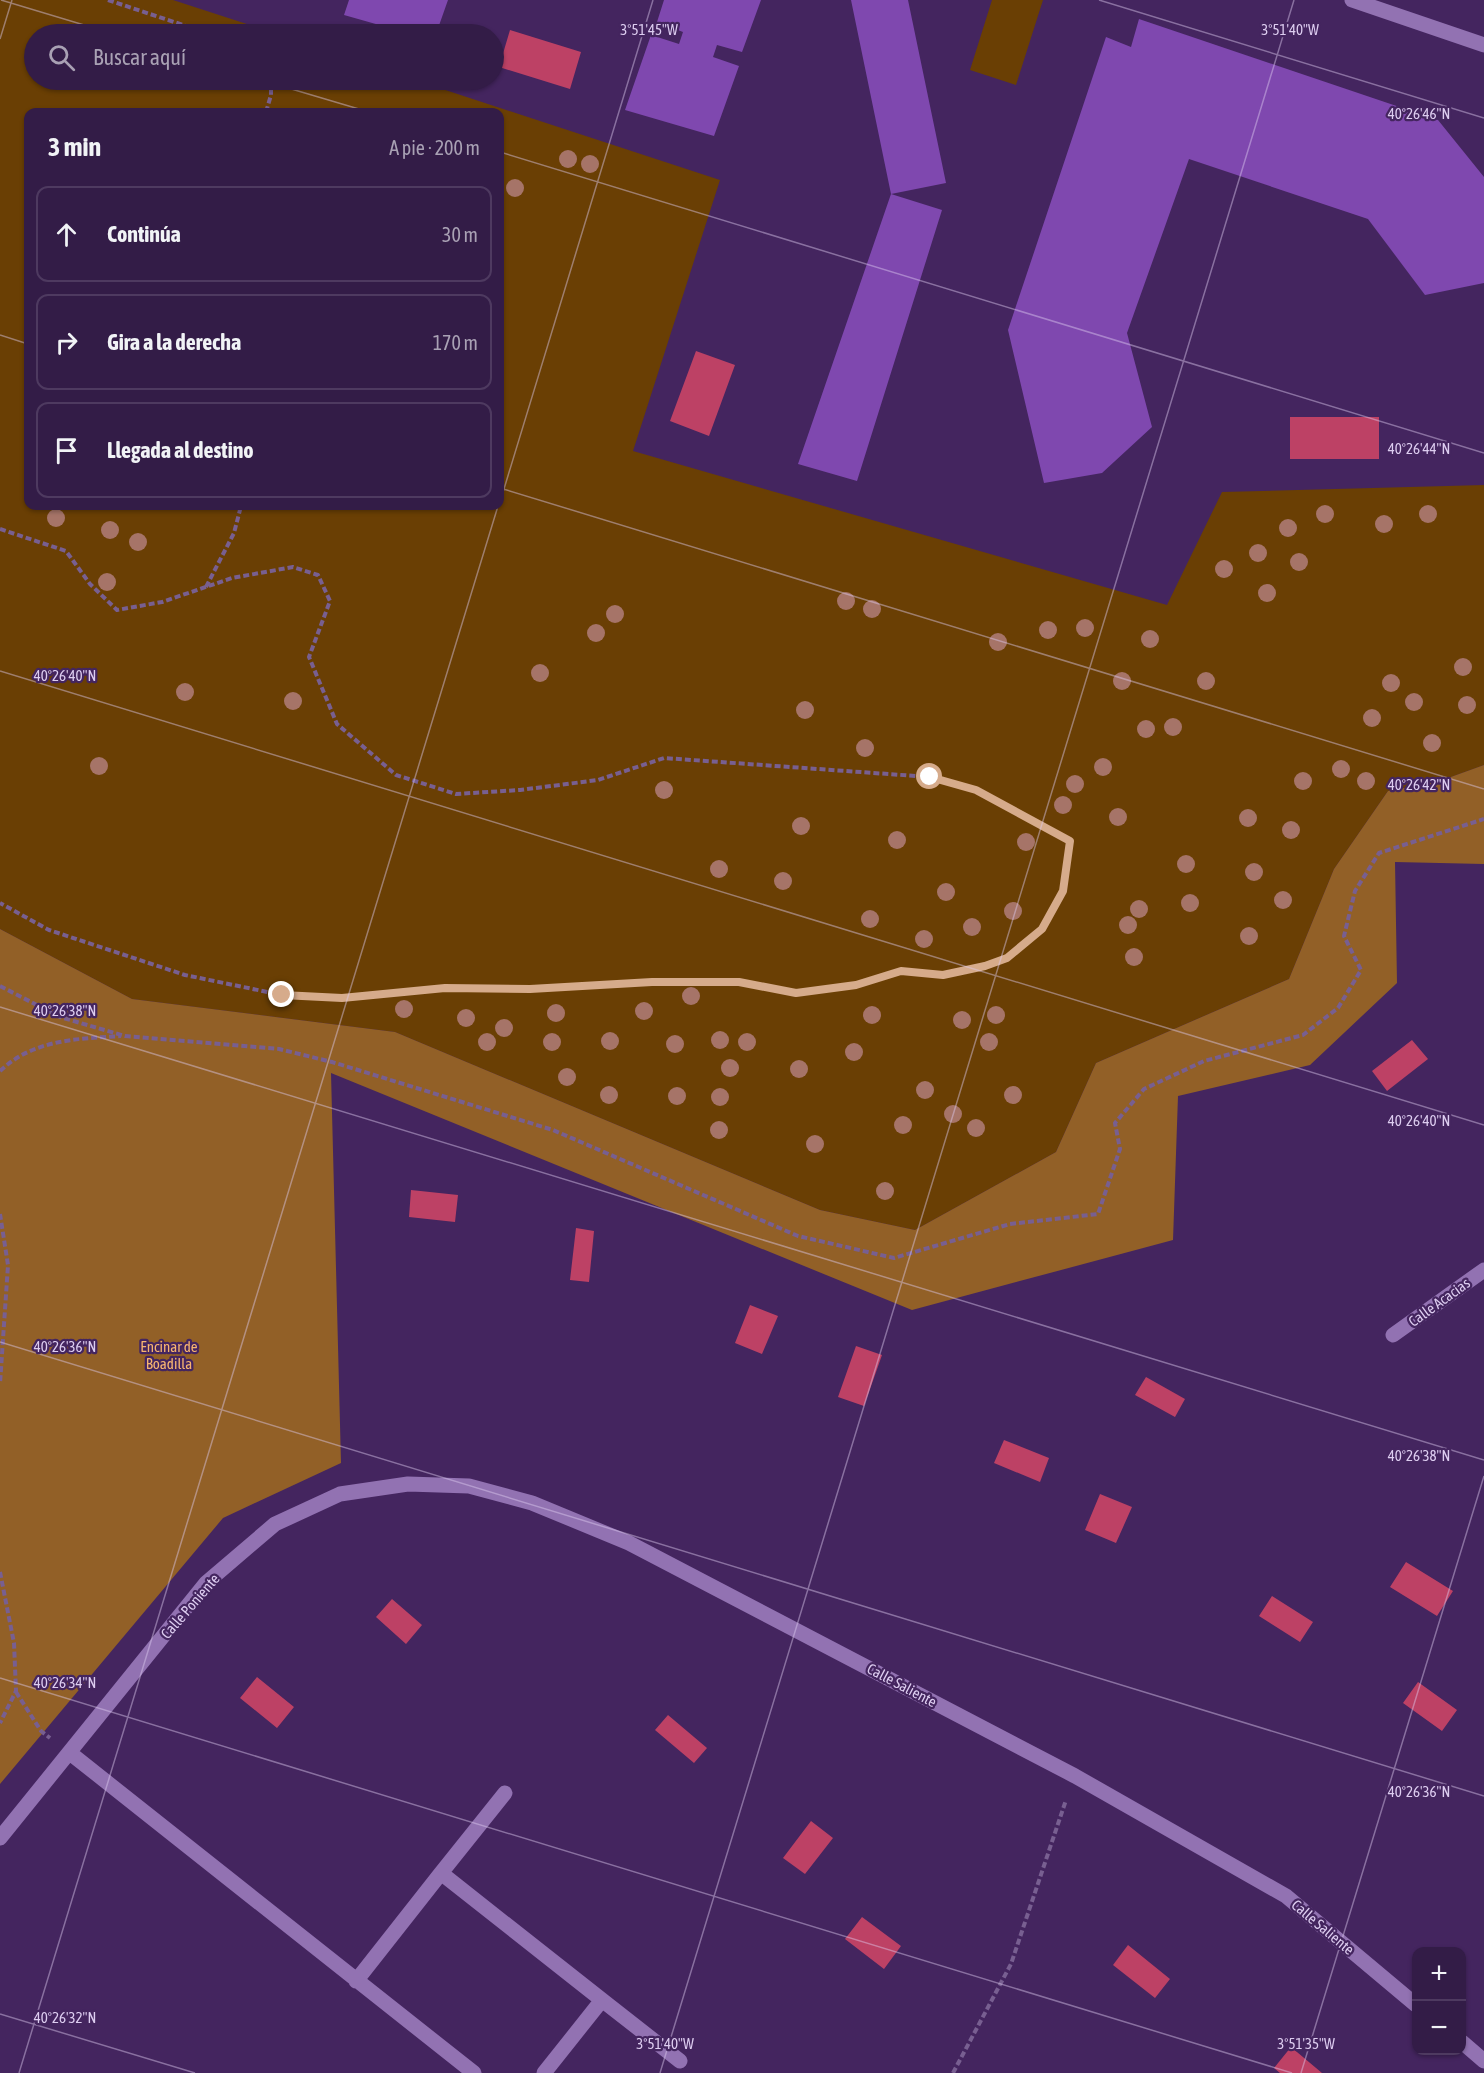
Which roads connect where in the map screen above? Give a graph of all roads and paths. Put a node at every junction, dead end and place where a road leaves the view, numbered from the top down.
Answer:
1 (108, 0) edge
2 (1352, 0) edge
3 (180, 24) edge
4 (1484, 45) edge
5 (271, 90) edge
6 (267, 108) edge
7 (240, 510) edge
8 (0, 529) edge
9 (206, 587) junction
10 (1484, 819) edge
11 (0, 903) edge
12 (0, 986) edge
13 (125, 1036) junction
14 (0, 1071) edge
15 (0, 1214) edge
16 (1484, 1270) edge
17 (1393, 1335) dead end
18 (0, 1384) edge
19 (340, 1494) joint
20 (0, 1572) edge
21 (16, 1691) junction
22 (0, 1723) edge
23 (70, 1754) junction
24 (1075, 1776) junction
25 (505, 1793) dead end
26 (0, 1838) edge
27 (441, 1874) junction
28 (356, 1981) junction
29 (602, 2000) junction
30 (1412, 2002) edge
31 (1466, 2046) edge
32 (680, 2061) dead end
33 (1484, 2061) edge
34 (474, 2073) edge
35 (544, 2073) edge
36 (953, 2073) edge

1 - 3 path
2 - 4 street
5 - 6 path
7 - 9 path
8 - 9 path
9 - 11 path
10 - 13 path
12 - 13 path
13 - 14 path
15 - 18 path
16 - 17 street, Calle Acacias
19 - 23 street, Calle Poniente
19 - 24 street, Calle Saliente
20 - 21 path
21 - 22 path
21 - 23 path
23 - 26 street, Calle Poniente
23 - 28 street
24 - 30 street, Calle Saliente
24 - 36 path
25 - 27 street
27 - 28 street
27 - 29 street
28 - 34 street
29 - 32 street
29 - 35 street
31 - 33 street

